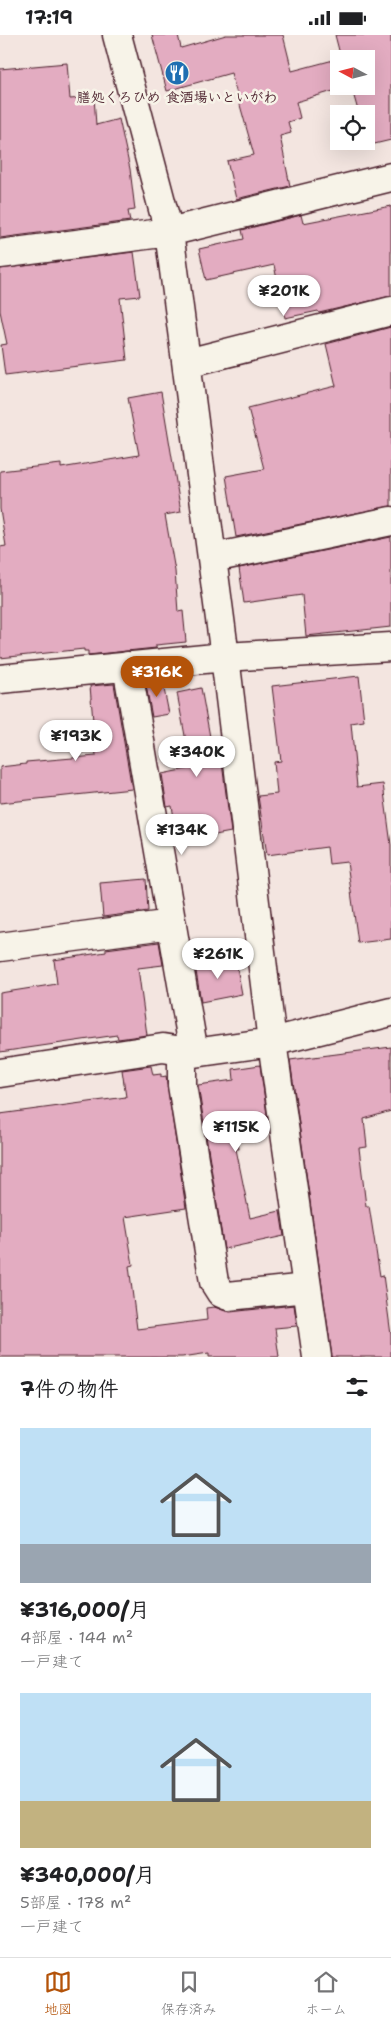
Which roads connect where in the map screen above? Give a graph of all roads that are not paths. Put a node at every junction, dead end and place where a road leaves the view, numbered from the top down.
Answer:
1 (117, 35) edge
2 (391, 177) edge
3 (169, 232) junction
4 (0, 254) edge
5 (391, 311) edge
6 (186, 363) junction
7 (391, 521) edge
8 (212, 558) junction
9 (391, 647) edge
10 (225, 657) junction
11 (128, 666) junction
12 (0, 679) edge
13 (172, 923) junction
14 (0, 947) edge
15 (391, 1012) edge
16 (272, 1043) junction
17 (188, 1052) junction
18 (0, 1073) edge
19 (307, 1289) junction
20 (317, 1357) edge

1 - 3 street
2 - 3 street
3 - 4 street
3 - 6 street
5 - 6 street
6 - 8 street
7 - 8 street
8 - 10 street
9 - 10 street
10 - 11 street
10 - 16 street
11 - 12 street
11 - 13 street
13 - 14 street
13 - 17 street
15 - 16 street
16 - 17 street
16 - 19 street
17 - 18 street
17 - 19 street
19 - 20 street

